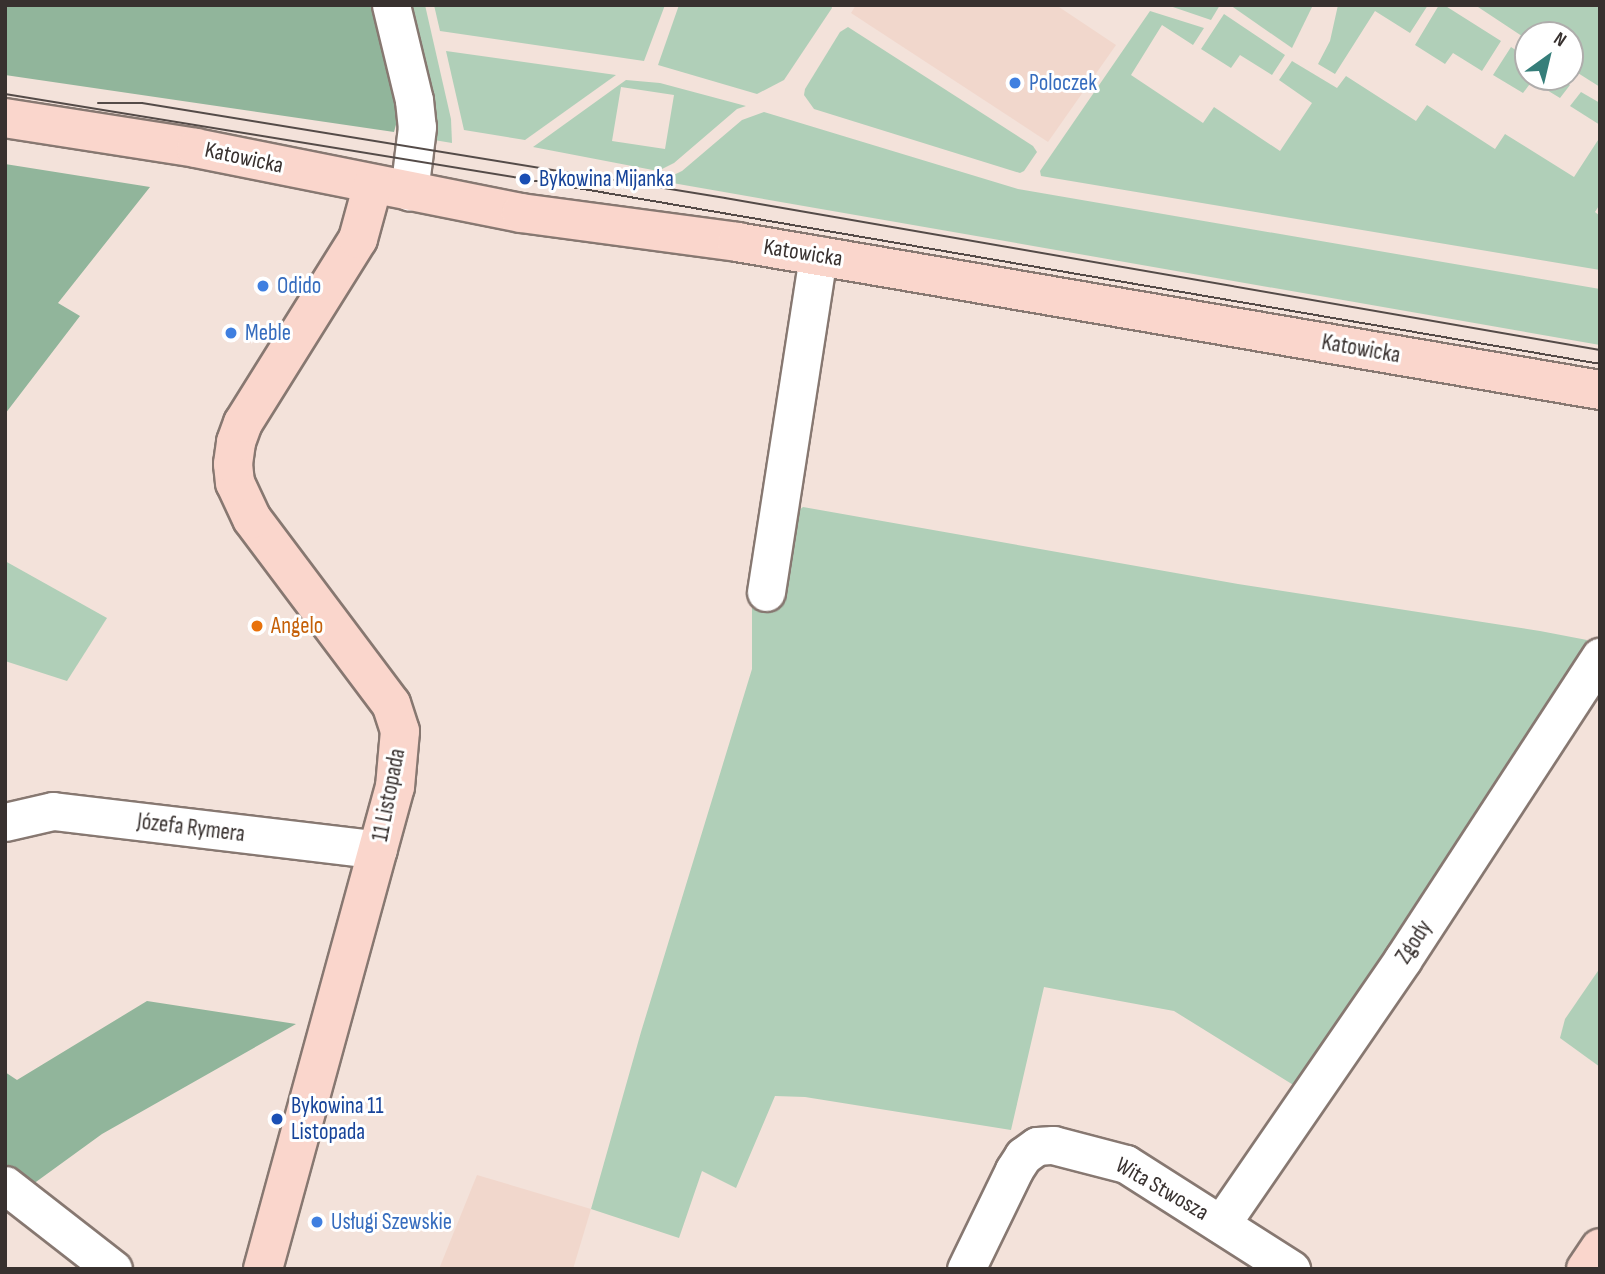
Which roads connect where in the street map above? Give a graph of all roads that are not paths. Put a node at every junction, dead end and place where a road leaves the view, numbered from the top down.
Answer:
1 (391, 5) edge
2 (5, 118) edge
3 (391, 188) junction
4 (818, 255) junction
5 (1600, 390) edge
6 (766, 592) dead end
7 (1600, 657) edge
8 (5, 822) edge
9 (378, 850) junction
10 (5, 1185) edge
11 (1222, 1224) junction
12 (1600, 1248) edge
13 (113, 1269) edge
14 (263, 1269) edge
15 (966, 1269) edge
16 (1291, 1269) edge
17 (1586, 1269) edge

1 - 3 street
2 - 3 street, Katowicka
3 - 4 street, Katowicka
3 - 9 street, 11 Listopada
4 - 5 street, Katowicka
4 - 6 street
7 - 11 street, Zgody
8 - 9 street, Józefa Rymera
9 - 14 street, 11 Listopada
10 - 13 street
11 - 15 street, Wita Stwosza
11 - 16 street, Wita Stwosza
12 - 17 street

